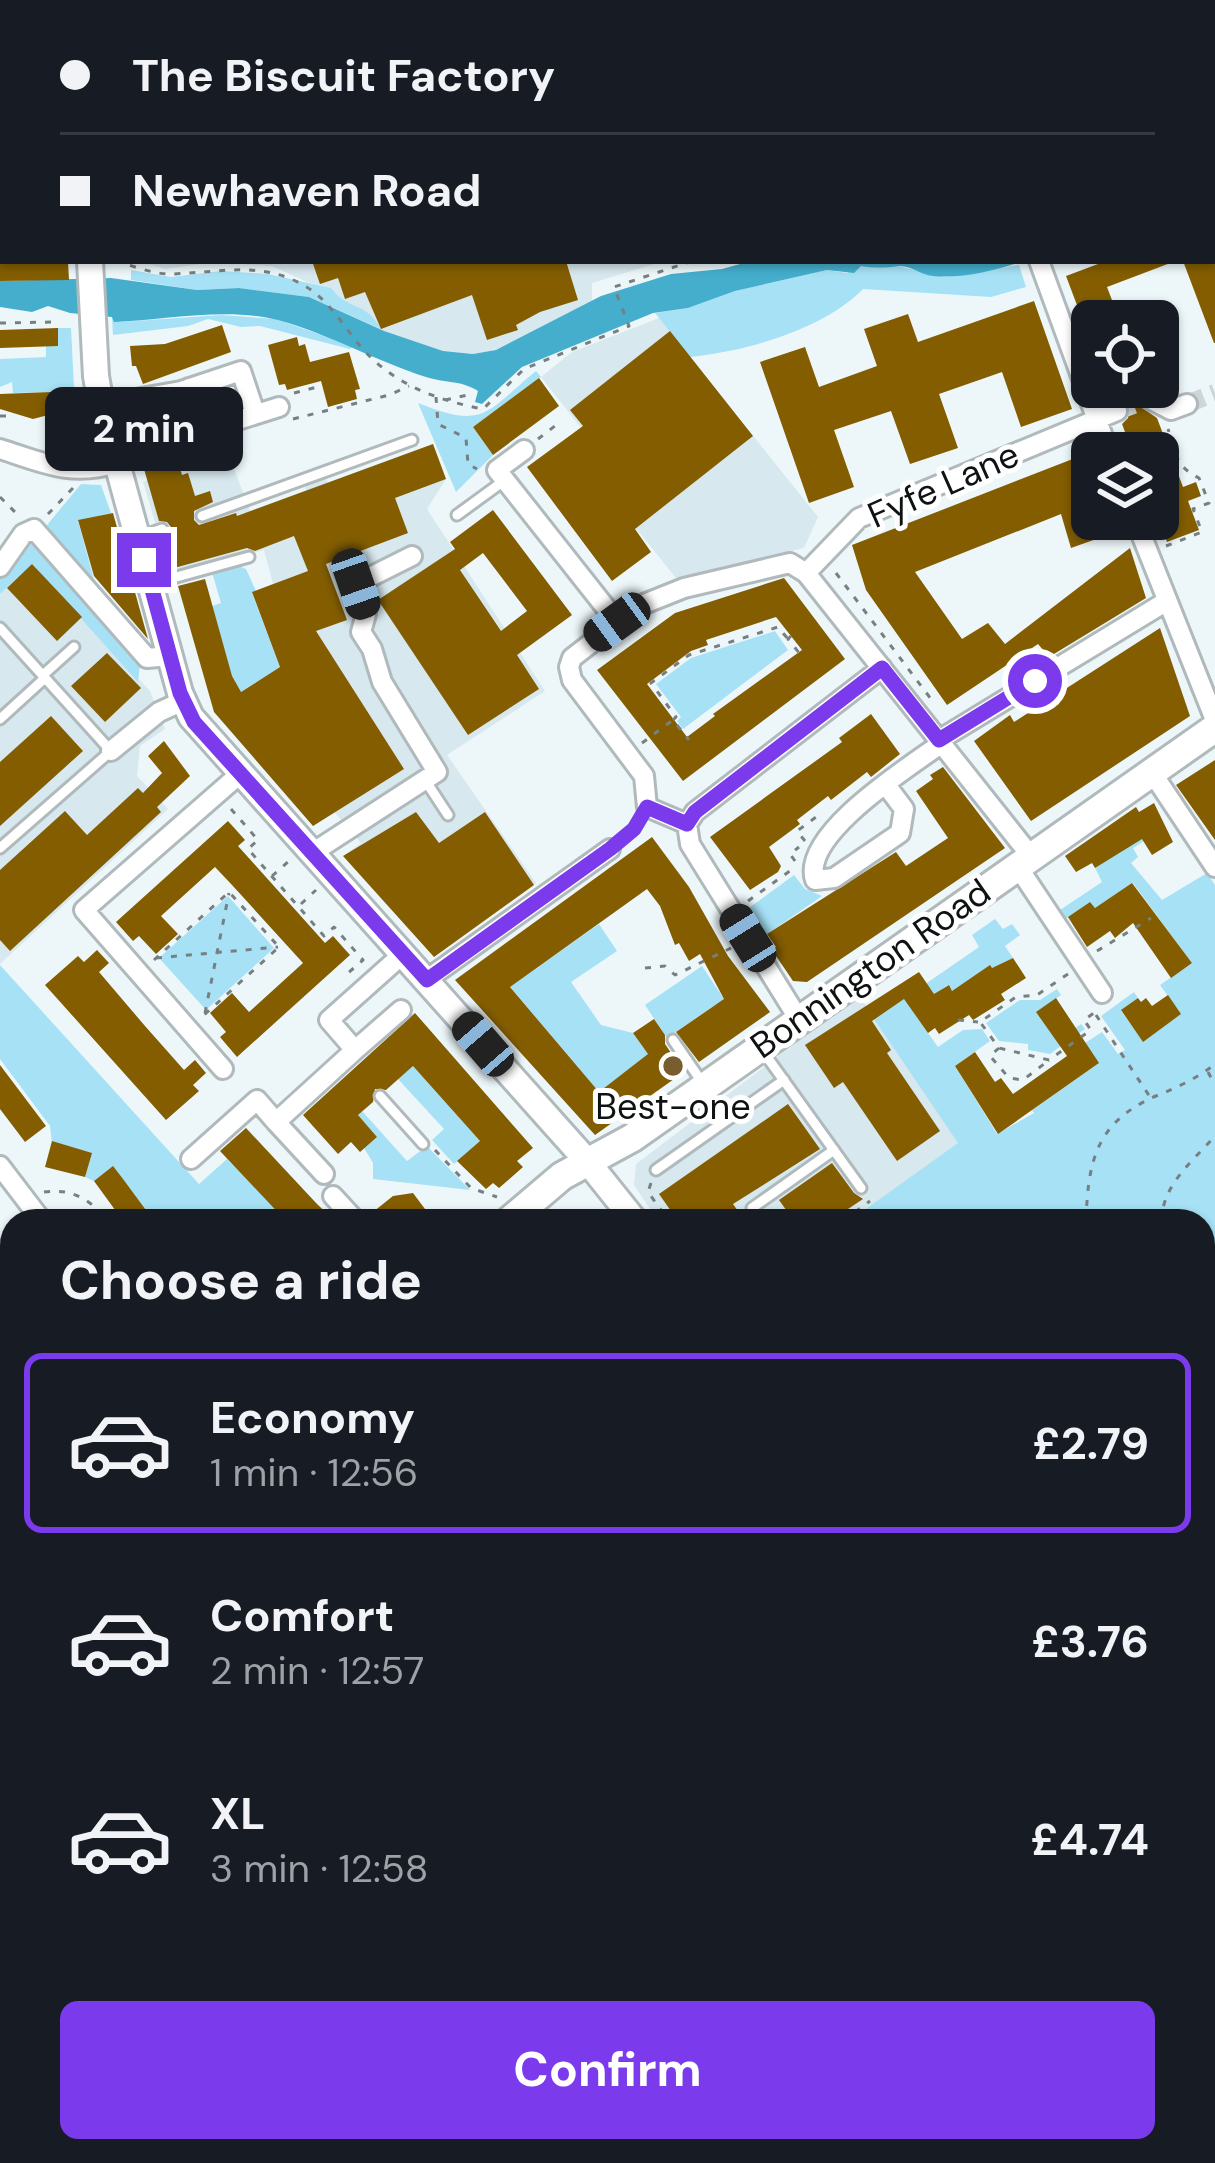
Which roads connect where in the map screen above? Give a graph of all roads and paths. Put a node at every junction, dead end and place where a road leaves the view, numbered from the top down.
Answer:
1 (90, 264) edge
2 (128, 264) edge
3 (683, 264) edge
4 (1040, 266) edge
5 (56, 322) dead end
6 (0, 323) edge
7 (321, 386) dead end
8 (409, 386) junction
9 (190, 388) junction
10 (472, 394) dead end
11 (436, 397) junction
12 (445, 400) junction
13 (1187, 404) tunnel mouth
14 (101, 405) junction
15 (279, 406) junction
16 (1179, 407) edge
17 (1117, 410) tunnel mouth
18 (255, 413) junction
19 (0, 416) edge
20 (8, 416) dead end
21 (1096, 418) junction
22 (1165, 418) dead end
23 (560, 422) dead end
24 (1101, 432) edge
25 (412, 440) dead end
26 (0, 448) edge
27 (524, 450) joint
28 (116, 463) junction
29 (88, 470) junction
30 (501, 475) junction
31 (0, 497) edge
32 (457, 515) dead end
33 (202, 516) dead end
34 (32, 528) junction
35 (1143, 540) edge
36 (1148, 553) junction
37 (412, 556) dead end
38 (249, 557) dead end
39 (0, 567) edge
40 (803, 570) junction
41 (151, 584) junction
42 (1167, 602) junction
43 (617, 622) junction
44 (0, 628) edge
45 (74, 647) dead end
46 (800, 654) dead end
47 (170, 656) junction
48 (882, 668) junction
49 (44, 677) junction
50 (183, 701) junction
51 (0, 719) edge
52 (673, 720) junction
53 (1215, 724) edge
54 (689, 740) dead end
55 (940, 741) junction
56 (111, 751) junction
57 (628, 753) junction
58 (1150, 771) junction
59 (241, 773) junction
60 (425, 780) junction
61 (886, 784) junction
62 (218, 794) junction
63 (647, 807) junction
64 (448, 814) dead end
65 (687, 824) junction
66 (0, 848) edge
67 (610, 849) joint
68 (302, 856) junction
69 (1023, 860) junction
70 (1215, 867) edge
71 (272, 876) junction
72 (318, 889) dead end
73 (229, 892) junction
74 (298, 907) junction
75 (1151, 918) dead end
76 (748, 938) junction
77 (279, 947) junction
78 (218, 952) junction
79 (403, 954) junction
80 (1081, 961) junction
81 (645, 968) dead end
82 (347, 974) dead end
83 (427, 980) junction
84 (1059, 980) dead end
85 (1102, 993) dead end
86 (401, 1010) dead end
87 (798, 1018) junction
88 (958, 1020) dead end
89 (980, 1022) junction
90 (673, 1040) dead end
91 (758, 1046) junction
92 (998, 1048) junction
93 (352, 1059) junction
94 (1049, 1060) junction
95 (1215, 1064) edge
96 (223, 1069) dead end
97 (1208, 1070) junction
98 (784, 1080) junction
99 (705, 1085) junction
100 (1215, 1085) edge
101 (380, 1096) dead end
102 (1151, 1098) junction
103 (276, 1122) junction
104 (1215, 1136) edge
105 (423, 1144) joint
106 (834, 1150) junction
107 (191, 1159) dead end
108 (587, 1161) junction
109 (0, 1166) edge
110 (656, 1171) joint
111 (324, 1174) dead end
112 (861, 1188) joint
113 (495, 1195) dead end
114 (333, 1196) dead end
115 (28, 1203) junction
116 (752, 1208) dead end
117 (33, 1209) edge
118 (94, 1209) edge
119 (345, 1209) edge
120 (523, 1209) edge
121 (625, 1209) edge
122 (660, 1209) edge
123 (860, 1209) edge
124 (1087, 1209) edge
125 (1162, 1209) edge

1 - 14 street
2 - 8 path
3 - 12 path
4 - 21 street
5 - 6 path
7 - 15 path
8 - 11 path
8 - 15 path
9 - 14 street
9 - 18 street
9 - 18 street
10 - 12 path
11 - 12 path
11 - 30 path
13 - 16 street
14 - 28 street
15 - 18 street
17 - 21 street, Fyfe Lane
19 - 20 path
21 - 24 street
21 - 40 street, Fyfe Lane
22 - 36 path
23 - 27 path
25 - 33 lane
26 - 29 street
27 - 30 street
28 - 29 street
28 - 41 street
29 - 34 path
30 - 32 lane
30 - 43 street
31 - 34 path
34 - 39 street
34 - 47 street
35 - 36 street
36 - 42 street
37 - 60 street
38 - 41 lane
40 - 43 street
40 - 48 street
41 - 47 street
42 - 53 street
42 - 55 street
43 - 57 street
44 - 49 lane
45 - 49 lane
46 - 52 path
47 - 50 street
48 - 55 street
48 - 65 street
49 - 51 lane
49 - 56 lane
50 - 56 street
50 - 59 street
52 - 54 path
52 - 57 path
53 - 58 main road, Bonnington Road
55 - 61 street
55 - 69 street
56 - 66 lane
57 - 63 street
58 - 69 main road, Bonnington Road
58 - 70 street
59 - 62 street
59 - 68 street
60 - 64 lane
60 - 68 street
61 - 61 street
62 - 71 path
62 - 96 street
63 - 65 street
63 - 67 lane
65 - 76 street
67 - 83 street
68 - 71 path
68 - 79 street
69 - 80 street
69 - 87 main road, Bonnington Road
71 - 74 path
72 - 74 path
73 - 77 path
73 - 78 path
73 - 78 path
74 - 82 path
75 - 80 path
76 - 81 path
76 - 87 street
77 - 78 path
77 - 78 path
79 - 83 street
79 - 93 street
80 - 85 street
83 - 108 street
84 - 89 path
86 - 93 street
87 - 91 main road, Bonnington Road
88 - 89 path
89 - 92 path
90 - 99 lane
91 - 98 lane
91 - 99 main road, Bonnington Road
92 - 94 path
92 - 94 path
93 - 103 street
94 - 102 path
95 - 97 path
97 - 100 path
97 - 102 path
98 - 106 lane
98 - 110 lane
99 - 108 main road, Bonnington Road
101 - 105 lane
102 - 124 path
103 - 107 street
103 - 111 street
104 - 125 path
105 - 113 path
106 - 112 lane
106 - 116 lane
108 - 120 main road, Bonnington Road
108 - 121 street
109 - 115 street
110 - 122 path
112 - 123 path
114 - 119 street
115 - 117 street
115 - 118 path

